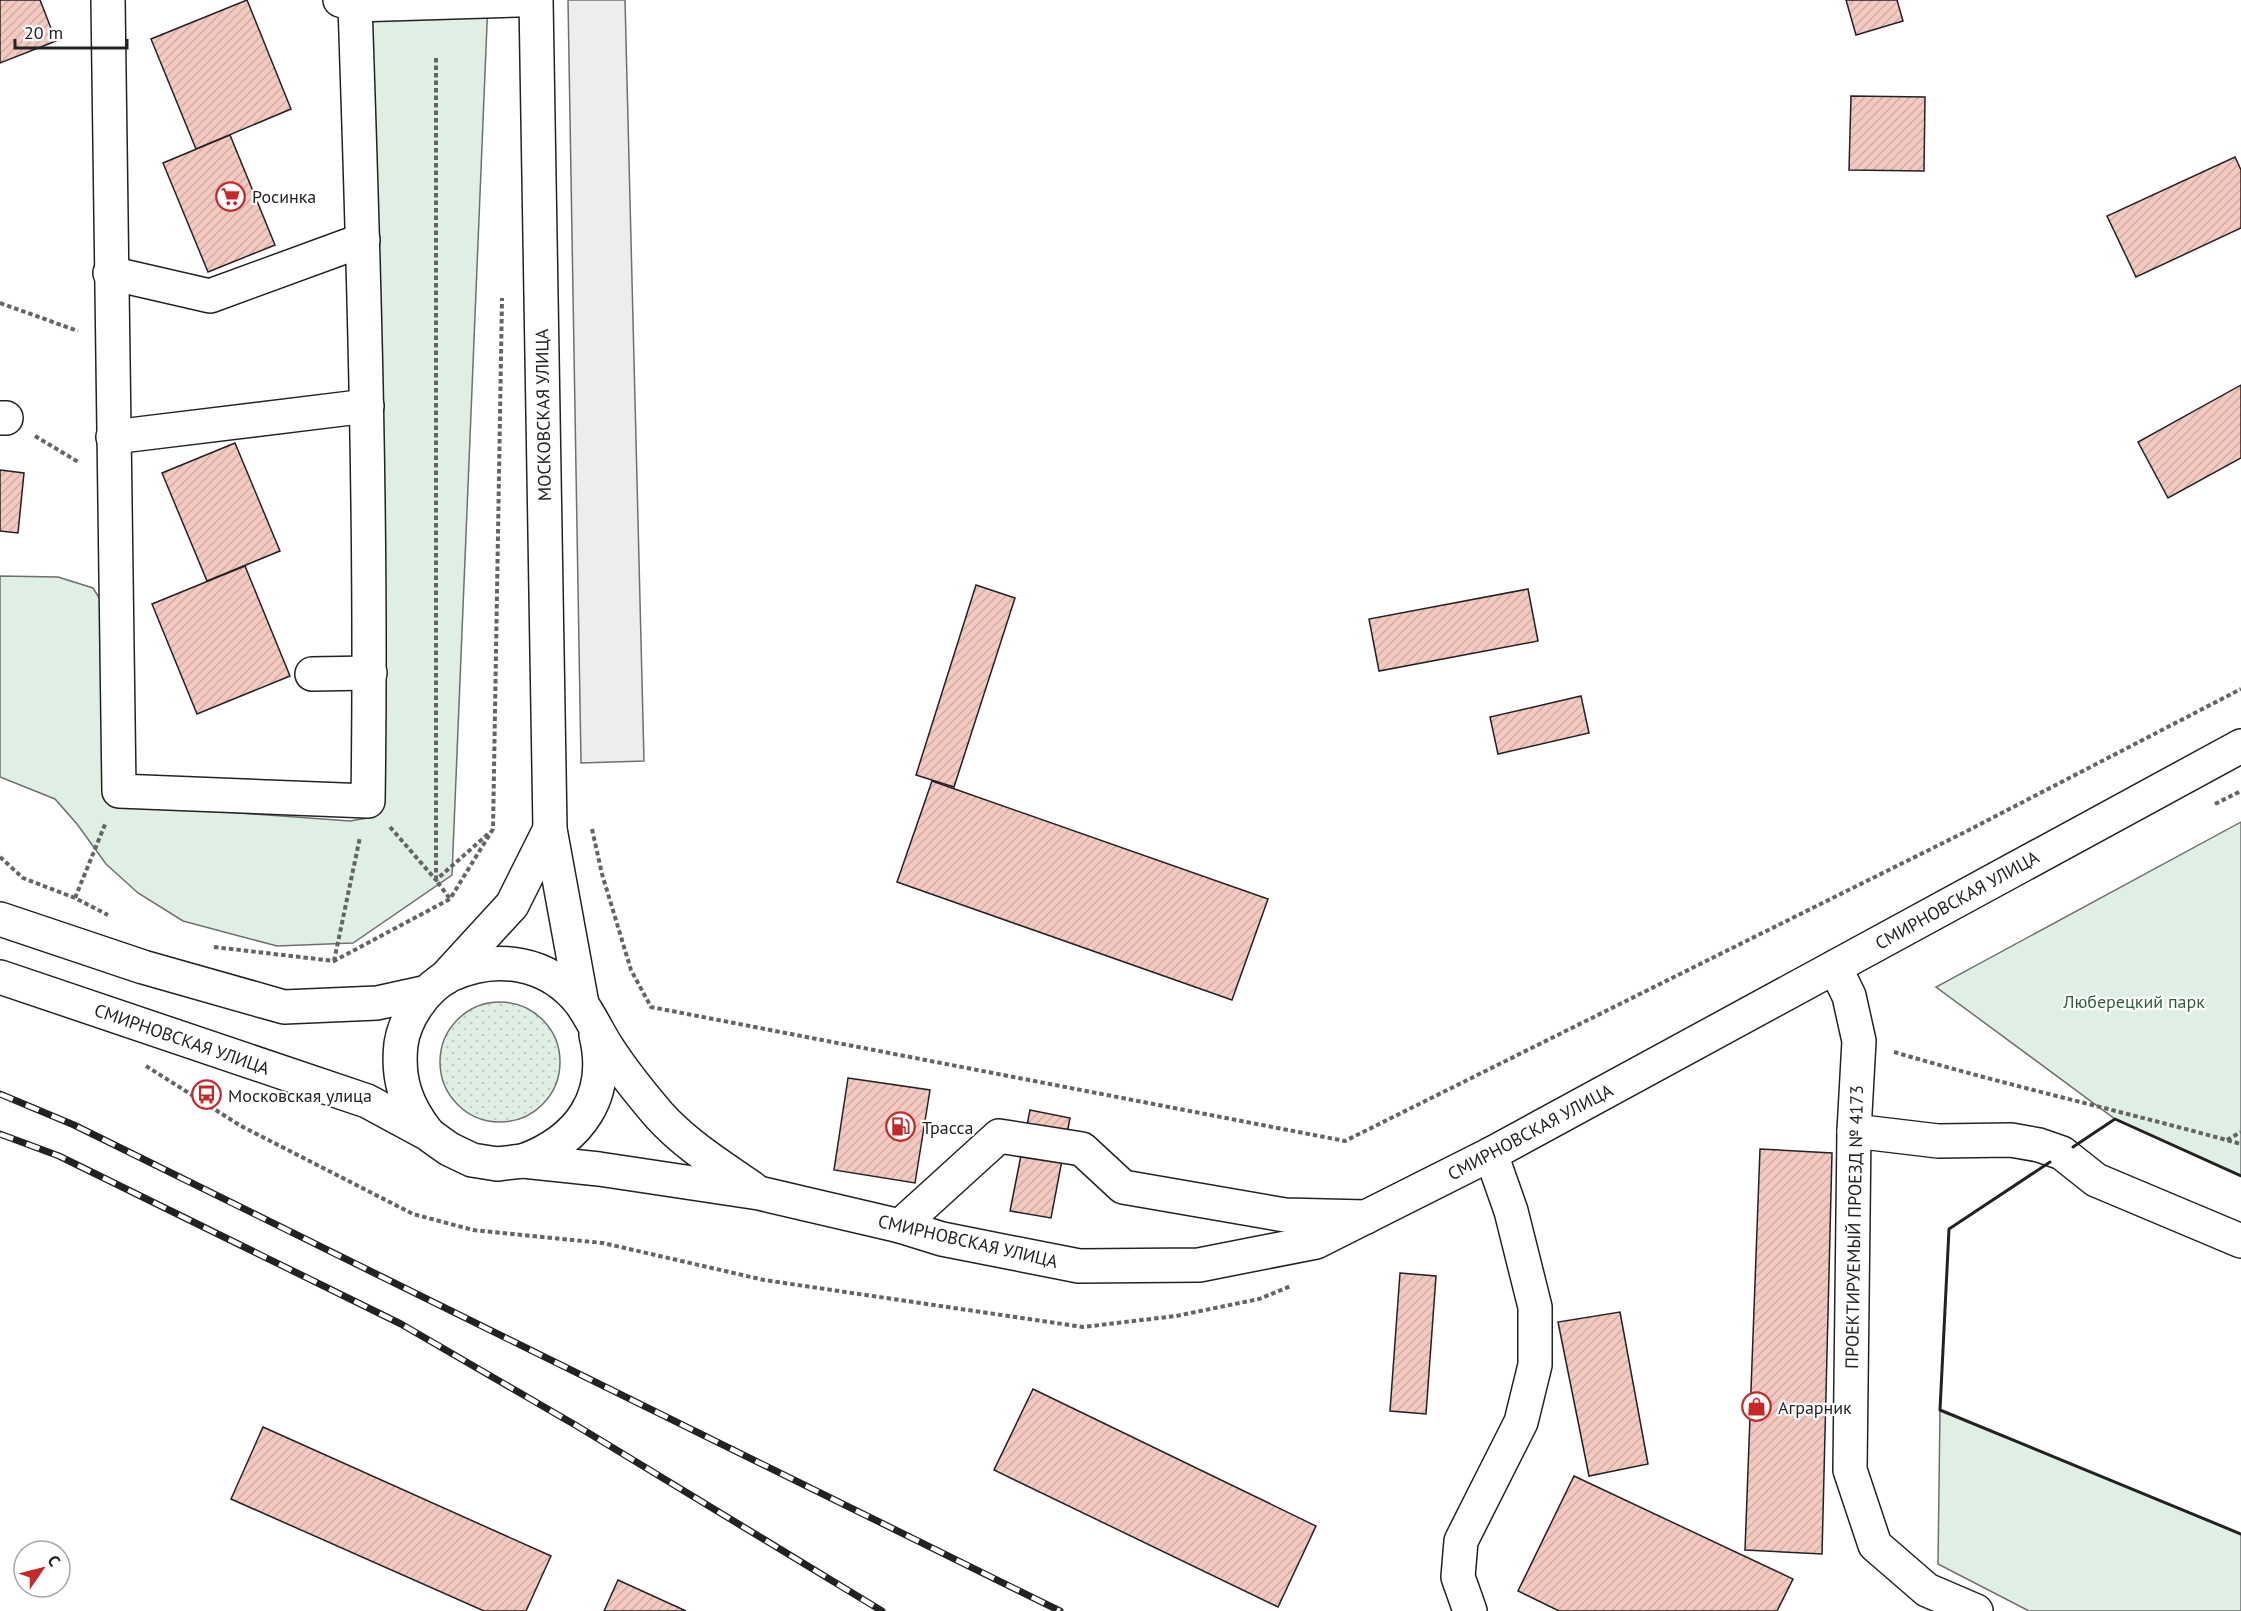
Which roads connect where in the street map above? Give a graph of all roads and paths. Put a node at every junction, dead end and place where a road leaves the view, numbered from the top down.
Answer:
1 (108, 0) edge
2 (518, 0) edge
3 (536, 0) edge
4 (347, 2) edge
5 (435, 58) dead end
6 (363, 240) junction
7 (110, 273) junction
8 (502, 297) dead end
9 (0, 303) edge
10 (112, 344) junction
11 (367, 406) junction
12 (3, 418) edge
13 (113, 437) junction
14 (114, 485) junction
15 (370, 673) junction
16 (312, 674) dead end
17 (2241, 689) edge
18 (2241, 746) edge
19 (119, 791) junction
20 (368, 801) junction
21 (550, 829) junction
22 (592, 829) dead end
23 (493, 830) junction
24 (0, 857) edge
25 (436, 880) junction
26 (75, 898) junction
27 (450, 899) junction
28 (0, 919) edge
29 (118, 920) dead end
30 (207, 946) dead end
31 (334, 961) junction
32 (1835, 968) junction
33 (0, 977) edge
34 (436, 985) junction
35 (588, 1016) junction
36 (1859, 1041) junction
37 (1854, 1131) junction
38 (2241, 1132) edge
39 (428, 1134) junction
40 (2227, 1140) junction
41 (2241, 1144) edge
42 (1491, 1154) junction
43 (523, 1161) junction
44 (759, 1193) junction
45 (1366, 1217) junction
46 (900, 1226) junction
47 (2241, 1241) edge
48 (1470, 1611) edge
49 (1976, 1611) edge

1 - 7 main road
2 - 4 main road
3 - 21 main road, МОСКОВСКАЯ УЛИЦА
4 - 6 main road
5 - 25 path
6 - 7 main road
6 - 11 main road
7 - 10 main road
8 - 23 path
9 - 10 path
10 - 13 main road
11 - 13 main road
11 - 15 main road
12 - 14 path
13 - 14 main road
14 - 19 main road
15 - 16 main road
15 - 20 main road
17 - 22 path
18 - 32 main road, СМИРНОВСКАЯ УЛИЦА
19 - 20 main road
19 - 26 path
20 - 25 path
20 - 31 path
21 - 34 main road, МОСКОВСКАЯ УЛИЦА
21 - 35 main road, МОСКОВСКАЯ УЛИЦА
23 - 25 path
23 - 27 path
24 - 26 path
25 - 27 path
26 - 29 path
27 - 31 path
28 - 34 main road, СМИРНОВСКАЯ УЛИЦА
30 - 31 path
32 - 36 main road, ПРОЕКТИРУЕМЫЙ ПРОЕЗД № 4173
32 - 42 main road, СМИРНОВСКАЯ УЛИЦА
33 - 39 main road, СМИРНОВСКАЯ УЛИЦА
34 - 35 main road, СМИРНОВСКАЯ УЛИЦА
34 - 39 main road, СМИРНОВСКАЯ УЛИЦА
35 - 43 main road, СМИРНОВСКАЯ УЛИЦА
35 - 44 main road, СМИРНОВСКАЯ УЛИЦА
36 - 37 main road, ПРОЕКТИРУЕМЫЙ ПРОЕЗД № 4173
36 - 40 path
37 - 47 main road
37 - 49 main road, ПРОЕКТИРУЕМЫЙ ПРОЕЗД № 4173
38 - 40 path
39 - 43 main road, СМИРНОВСКАЯ УЛИЦА
40 - 41 path
42 - 45 main road, СМИРНОВСКАЯ УЛИЦА
42 - 48 main road
43 - 44 main road, СМИРНОВСКАЯ УЛИЦА
44 - 46 main road, СМИРНОВСКАЯ УЛИЦА
45 - 46 main road, СМИРНОВСКАЯ УЛИЦА
45 - 46 main road

